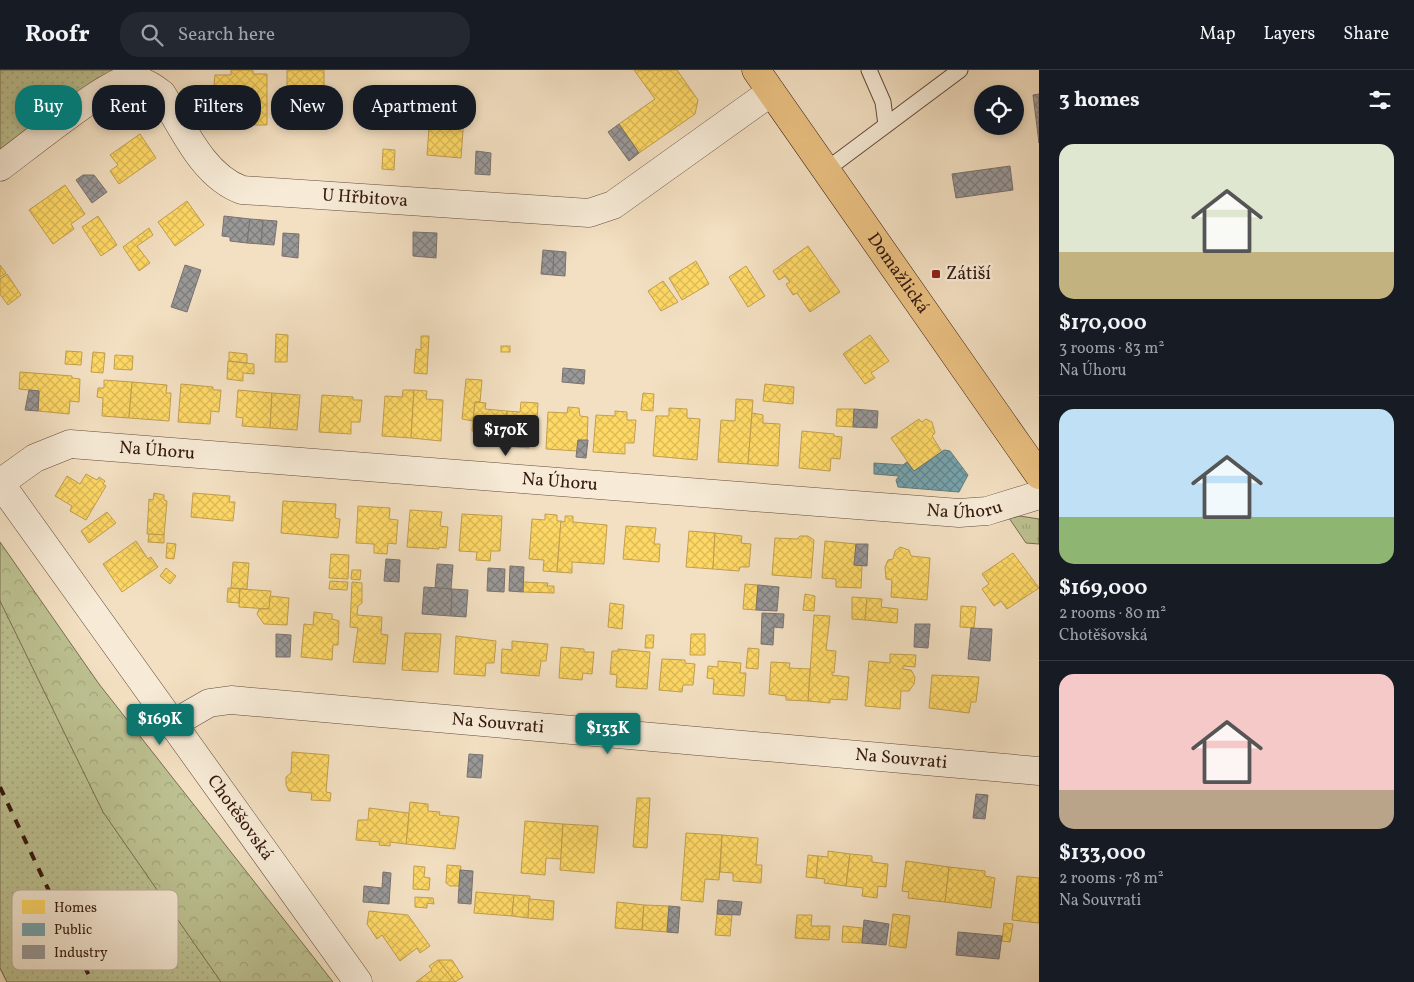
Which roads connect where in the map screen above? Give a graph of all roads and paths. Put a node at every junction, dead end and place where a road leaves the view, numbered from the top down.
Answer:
1 (869, 70) edge
2 (960, 70) edge
3 (764, 81) edge
4 (886, 125) junction
5 (0, 167) edge
6 (826, 170) junction
7 (1039, 476) edge
8 (0, 483) edge
9 (1039, 495) edge
10 (171, 725) junction
11 (1039, 771) edge
12 (358, 982) edge

1 - 4 lane
2 - 4 lane
3 - 5 street, U Hřbitova
3 - 6 main road, Domažlická
4 - 6 lane
6 - 7 main road, Domažlická
8 - 9 street, Na Úhoru
8 - 10 street, Chotěšovská
10 - 11 street, Na Souvrati
10 - 12 street, Chotěšovská

